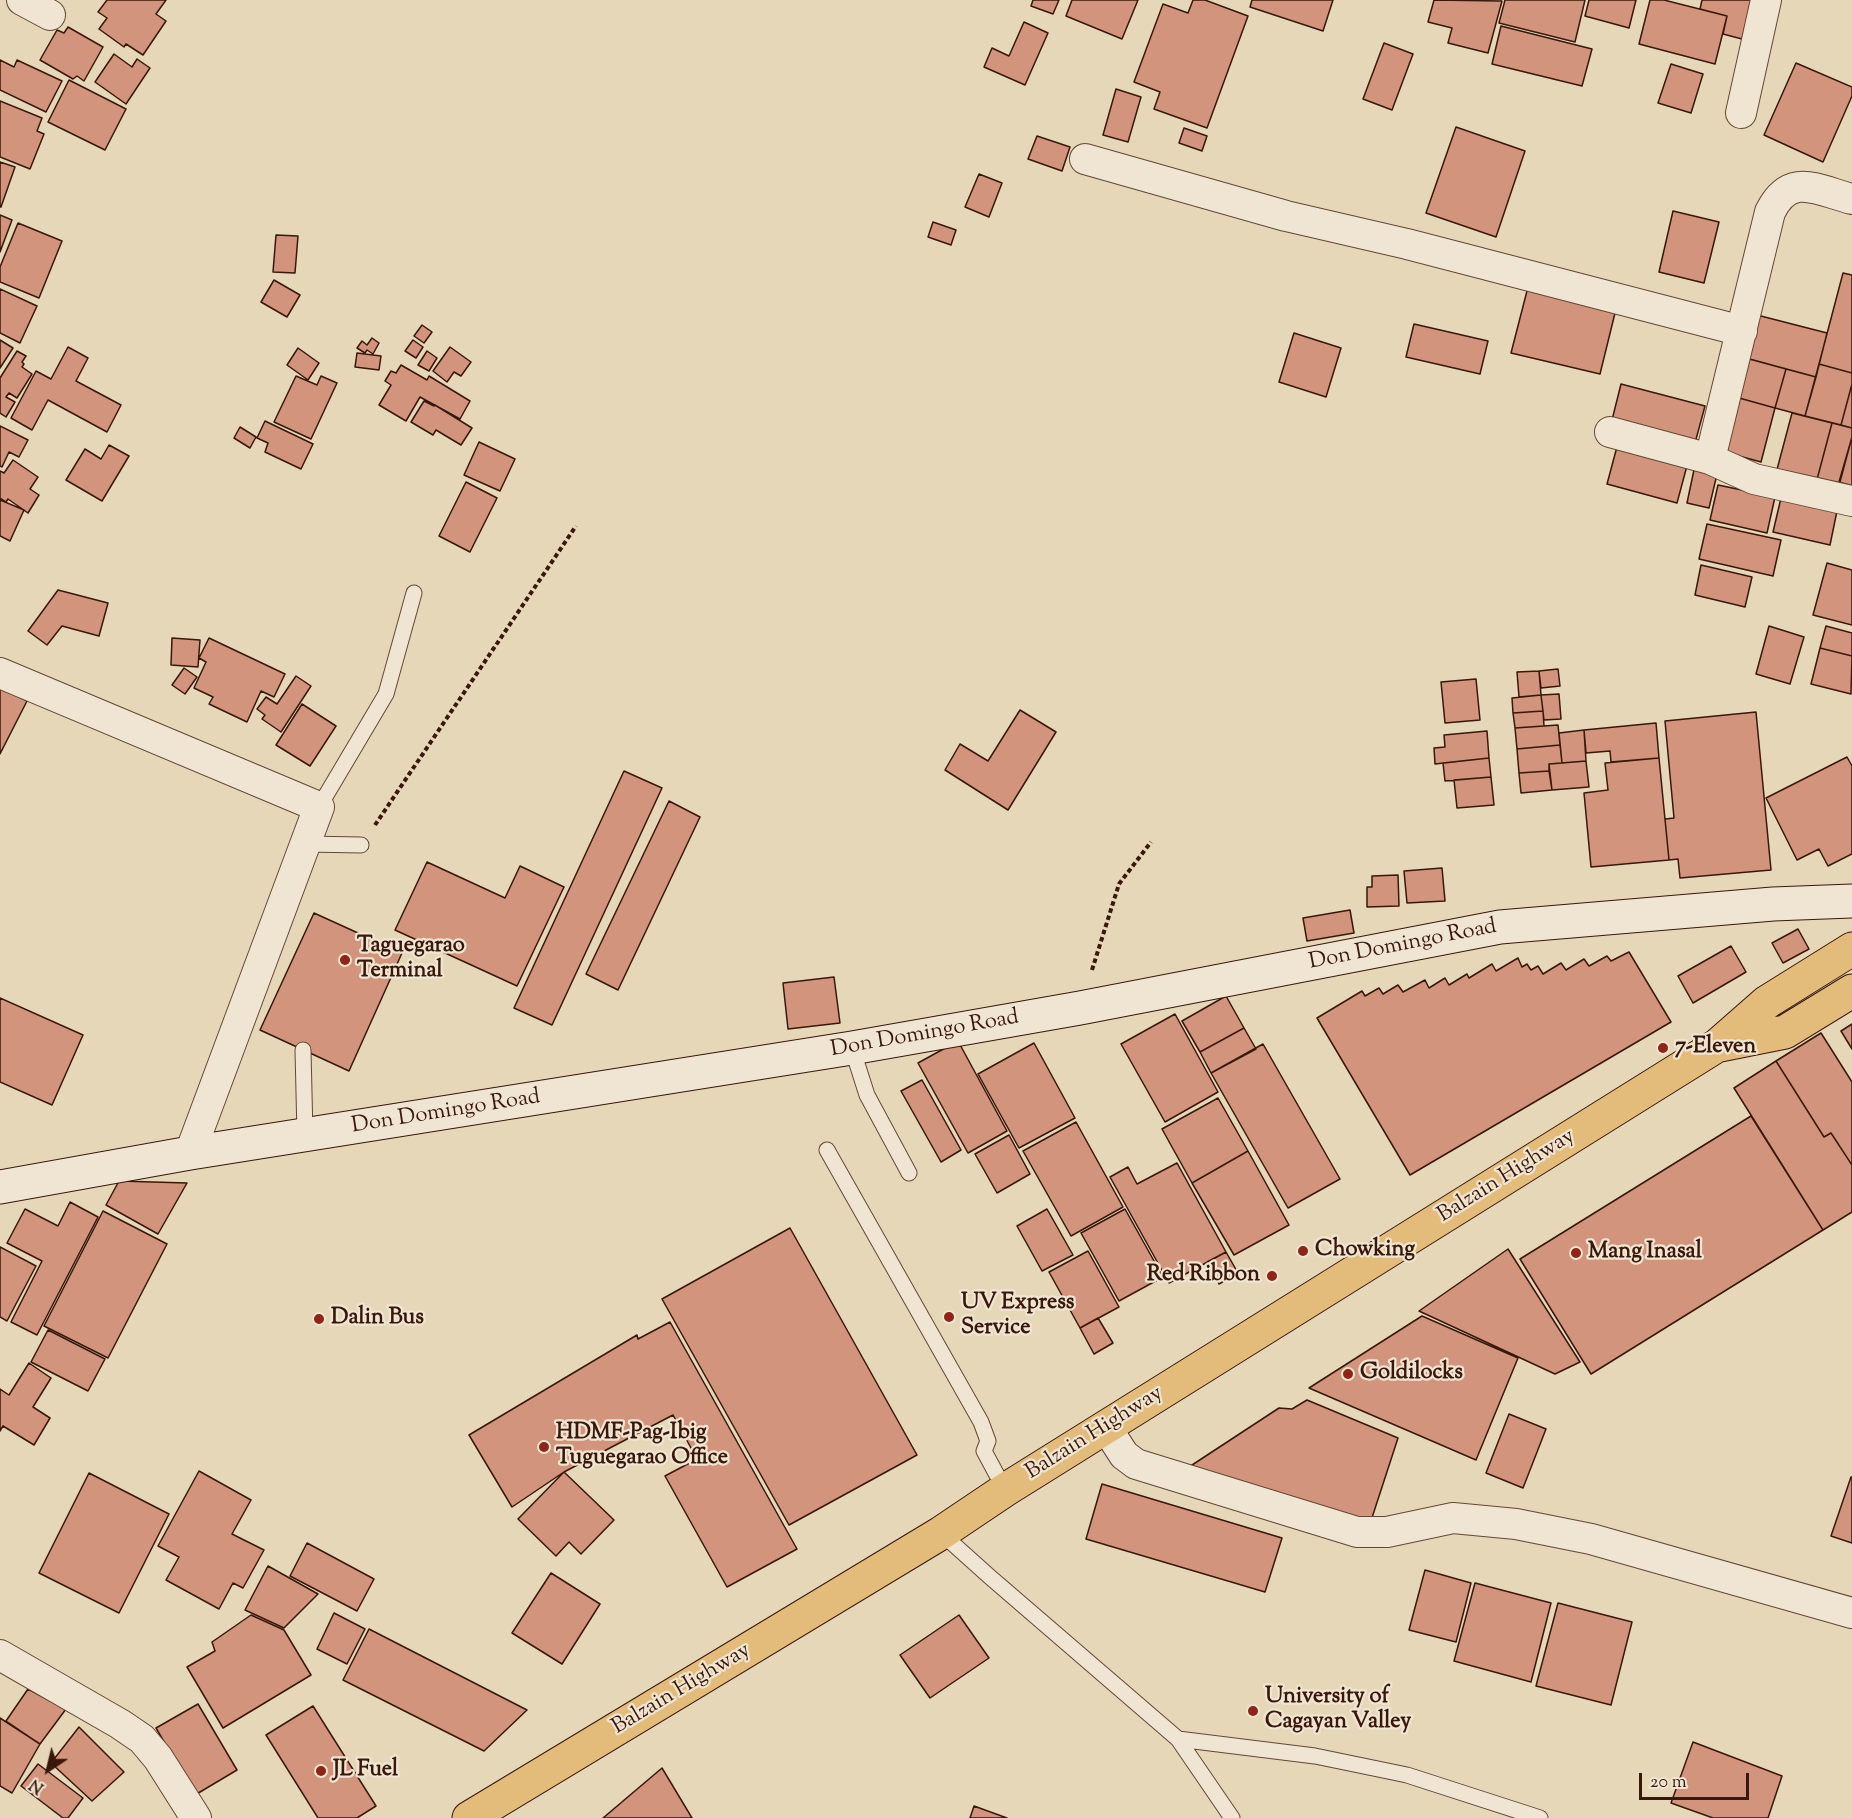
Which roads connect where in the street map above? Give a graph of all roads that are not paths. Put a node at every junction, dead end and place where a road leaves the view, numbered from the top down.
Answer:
1 (22, 0) edge
2 (1766, 0) edge
3 (50, 15) dead end
4 (1741, 113) dead end
5 (1085, 159) dead end
6 (1852, 199) edge
7 (1742, 331) junction
8 (1610, 432) dead end
9 (1710, 459) junction
10 (1852, 501) edge
11 (414, 593) dead end
12 (0, 673) edge
13 (319, 807) junction
14 (306, 844) junction
15 (361, 845) road end
16 (1852, 901) edge
17 (1852, 949) edge
18 (1852, 991) edge
19 (1718, 1045) junction
20 (852, 1048) junction
21 (303, 1050) dead end
22 (305, 1135) junction
23 (827, 1150) dead end
24 (190, 1153) junction
25 (909, 1173) dead end
26 (0, 1187) edge
27 (1106, 1427) junction
28 (1005, 1490) junction
29 (941, 1533) junction
30 (1852, 1613) edge
31 (0, 1655) edge
32 (1178, 1739) junction
33 (196, 1818) edge
34 (469, 1818) edge
35 (1232, 1818) edge
36 (1540, 1818) edge

1 - 3 street
2 - 4 street
5 - 7 street
6 - 7 street
7 - 9 street
8 - 9 street
9 - 10 street
11 - 13 lane
12 - 13 street
13 - 14 street
14 - 15 lane
14 - 24 street
16 - 20 main road, Don Domingo Road
17 - 19 main road, Balzain Highway
18 - 19 main road, Balzain Highway
19 - 27 main road, Balzain Highway
20 - 22 main road, Don Domingo Road
20 - 25 lane
21 - 22 lane
22 - 24 main road, Don Domingo Road
23 - 28 lane
24 - 26 main road, Don Domingo Road
27 - 28 main road, Balzain Highway
27 - 30 street
28 - 29 main road, Balzain Highway
29 - 32 lane
29 - 34 main road, Balzain Highway
31 - 33 street
32 - 35 lane
32 - 36 lane

